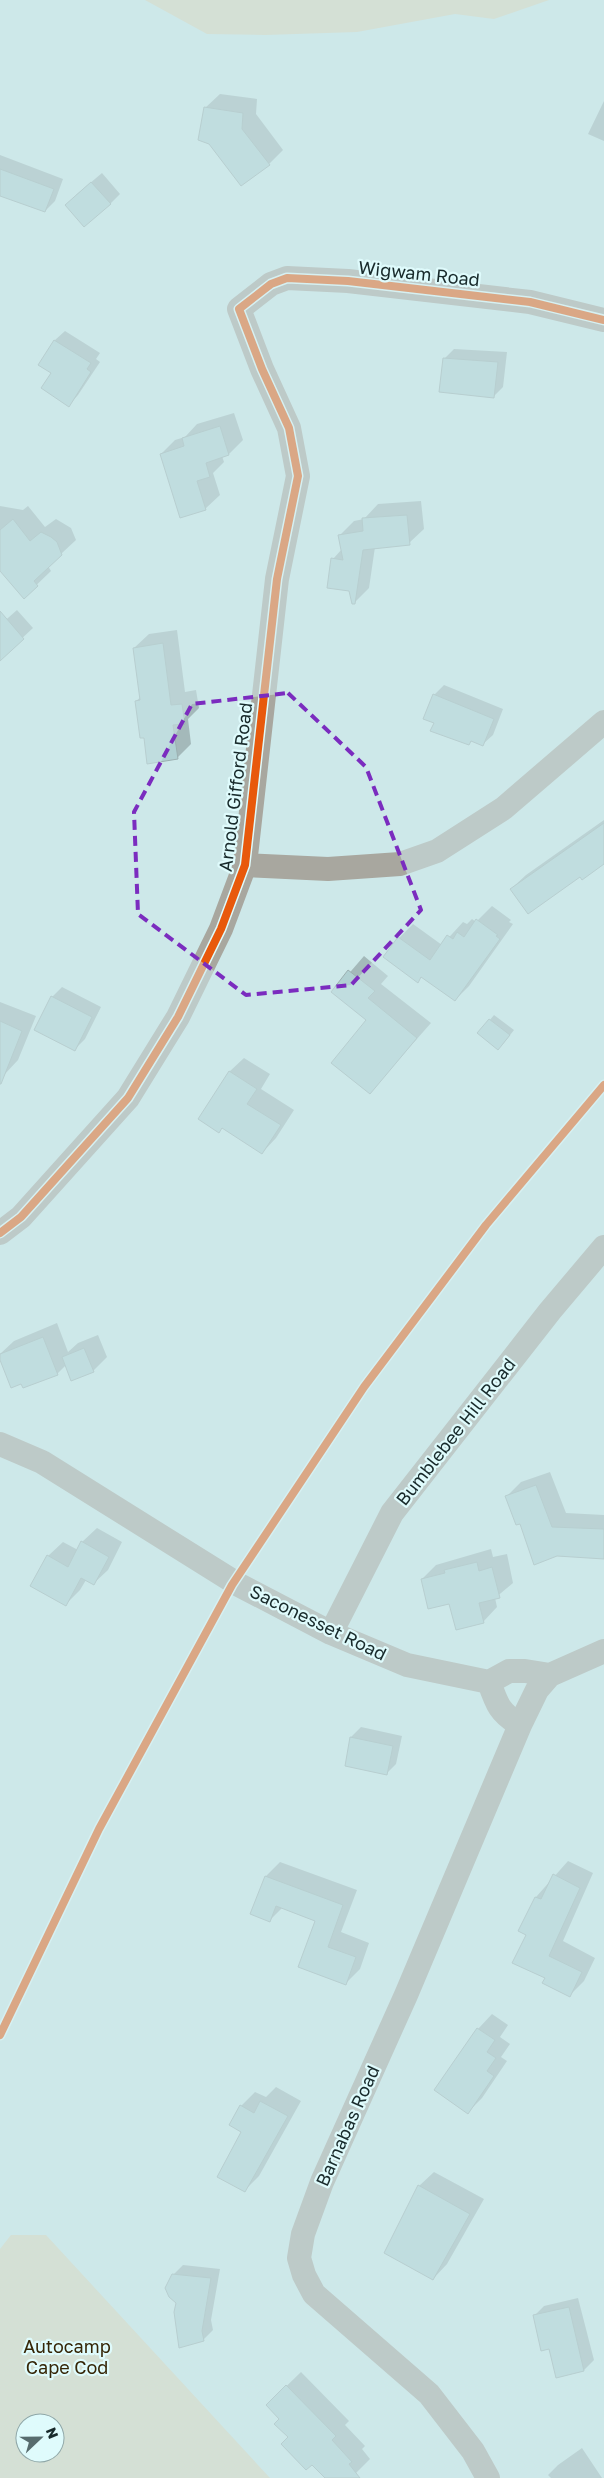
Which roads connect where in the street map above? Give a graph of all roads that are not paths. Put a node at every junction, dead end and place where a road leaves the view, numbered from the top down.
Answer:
1 (239, 309) joint
2 (604, 320) edge
3 (604, 722) edge
4 (245, 865) junction
5 (0, 1233) edge
6 (604, 1247) edge
7 (0, 1444) edge
8 (331, 1633) junction
9 (604, 1651) edge
10 (550, 1675) junction
11 (489, 1682) junction
12 (520, 1725) junction
13 (488, 2478) edge

1 - 2 street, Wigwam Road
1 - 4 street, Arnold Gifford Road
3 - 4 street
4 - 5 street, Arnold Gifford Road
6 - 8 street, Bumblebee Hill Road
7 - 8 street, Saconesset Road
8 - 11 street, Saconesset Road
9 - 10 street
10 - 11 street
10 - 12 street, Barnabas Road
11 - 12 street
12 - 13 street, Barnabas Road

